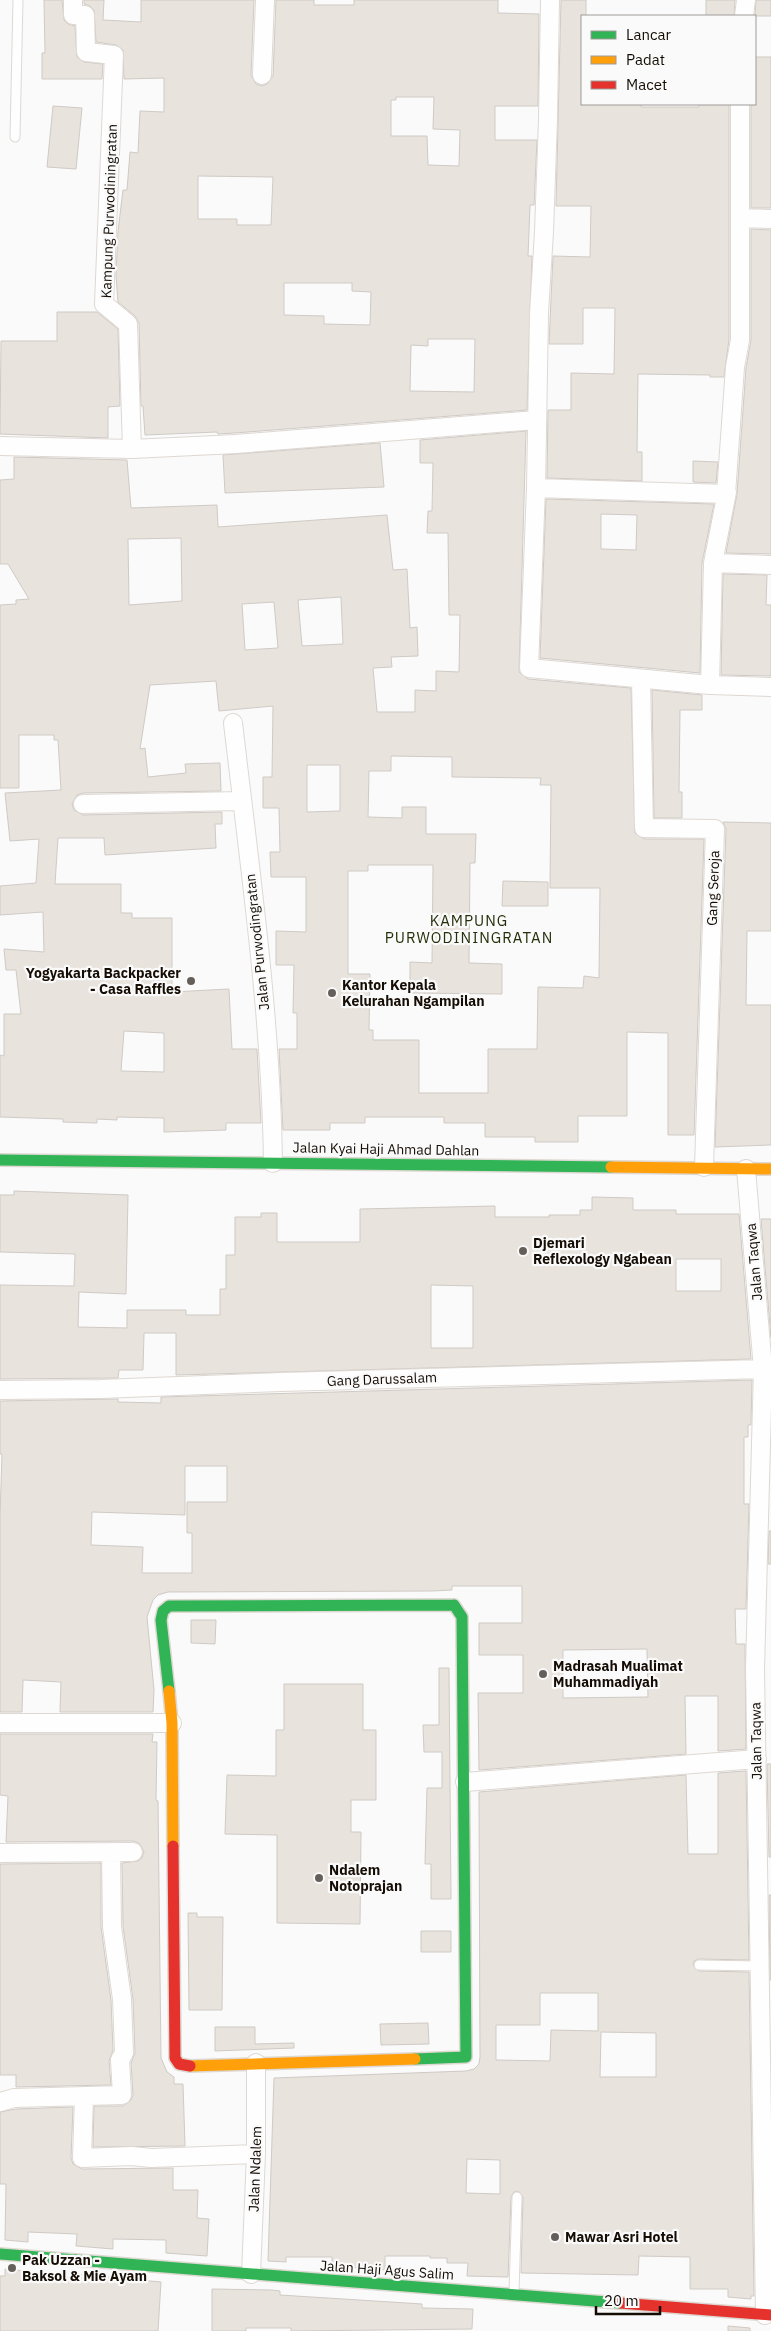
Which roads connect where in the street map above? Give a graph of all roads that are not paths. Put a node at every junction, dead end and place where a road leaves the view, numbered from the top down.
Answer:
1 (18, 0) edge
2 (73, 0) edge
3 (265, 0) edge
4 (550, 0) edge
5 (746, 0) edge
6 (744, 15) edge
7 (262, 75) dead end
8 (740, 105) edge
9 (15, 137) dead end
10 (740, 218) junction
11 (771, 219) edge
12 (536, 420) junction
13 (0, 446) edge
14 (132, 449) junction
15 (536, 488) junction
16 (726, 492) junction
17 (714, 563) junction
18 (771, 565) edge
19 (641, 679) junction
20 (710, 686) junction
21 (771, 687) edge
22 (233, 723) dead end
23 (242, 801) junction
24 (83, 804) dead end
25 (0, 1160) edge
26 (273, 1163) junction
27 (704, 1167) junction
28 (746, 1168) junction
29 (771, 1169) edge
30 (763, 1369) junction
31 (0, 1390) edge
32 (0, 1723) edge
33 (172, 1723) junction
34 (757, 1759) junction
35 (466, 1782) junction
36 (111, 1852) junction
37 (133, 1852) dead end
38 (0, 1854) edge
39 (699, 1965) dead end
40 (760, 1966) junction
41 (256, 2063) junction
42 (84, 2097) junction
43 (0, 2102) edge
44 (256, 2154) junction
45 (517, 2197) dead end
46 (0, 2254) edge
47 (251, 2274) junction
48 (514, 2295) junction
49 (768, 2315) edge

1 - 9 lane
2 - 14 street, Kampung Purwodiningratan
3 - 7 street
4 - 12 street
5 - 6 street
8 - 10 street
10 - 11 street
10 - 16 street
12 - 14 street
12 - 15 street
13 - 14 street
15 - 16 street
15 - 19 street
16 - 17 street
17 - 18 street
17 - 20 street
19 - 20 street
19 - 27 street, Gang Seroja
20 - 21 street
22 - 23 street, Jalan Purwodingratan
23 - 24 street
23 - 26 street, Jalan Purwodingratan
25 - 26 street, Jalan Kyai Haji Ahmad Dahlan
26 - 27 street, Jalan Kyai Haji Ahmad Dahlan
27 - 28 street, Jalan Kyai Haji Ahmad Dahlan
28 - 29 street, Jalan Kyai Haji Ahmad Dahlan
28 - 30 street, Jalan Taqwa
30 - 31 street, Gang Darussalam
30 - 34 street, Jalan Taqwa
32 - 33 street
33 - 35 street
33 - 41 street
34 - 35 street
34 - 40 street, Jalan Taqwa
35 - 41 street
36 - 37 street
36 - 38 street
36 - 42 street
39 - 40 lane
40 - 49 street, Jalan Taqwa
41 - 44 street, Jalan Ndalem
42 - 43 street
42 - 44 street
44 - 47 street, Jalan Ndalem
45 - 48 lane
46 - 47 street, Jalan Haji Agus Salim
47 - 48 street, Jalan Haji Agus Salim
48 - 49 street, Jalan Haji Agus Salim

